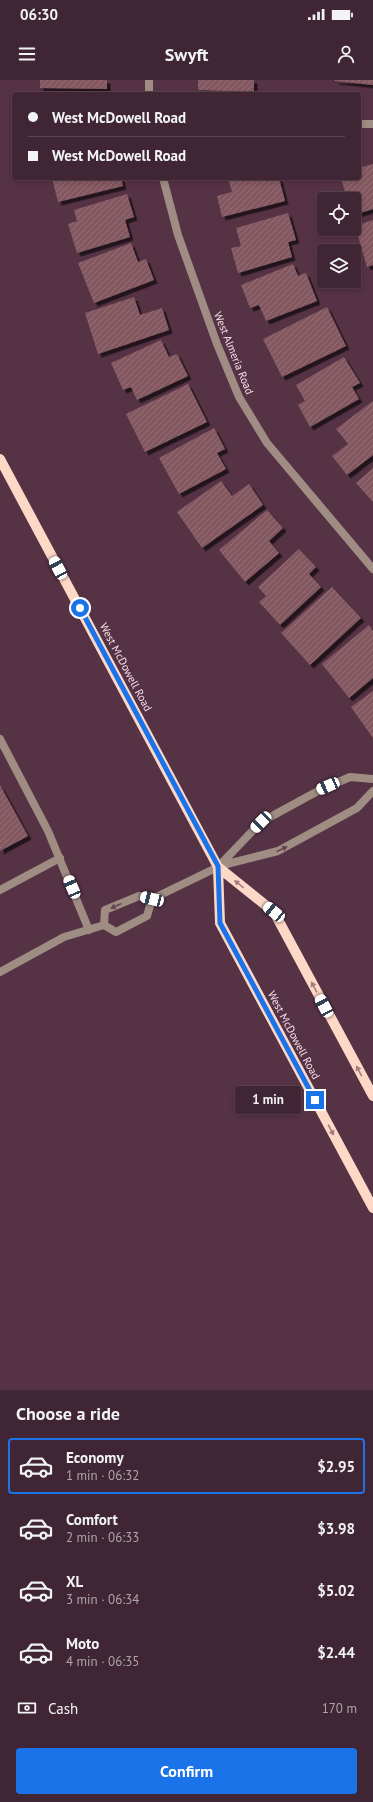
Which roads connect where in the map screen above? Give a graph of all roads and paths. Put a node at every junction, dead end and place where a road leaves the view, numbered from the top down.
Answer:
1 (149, 80) edge
2 (149, 92) edge
3 (361, 124) edge
4 (373, 124) edge
5 (164, 180) edge
6 (0, 459) edge
7 (373, 569) edge
8 (0, 739) edge
9 (373, 779) edge
10 (373, 791) edge
11 (60, 858) junction
12 (218, 866) junction
13 (0, 890) edge
14 (152, 899) junction
15 (104, 925) junction
16 (90, 930) junction
17 (0, 972) edge
18 (373, 1096) edge
19 (373, 1208) edge

1 - 2 street
3 - 4 street
5 - 7 street, West Almeria Road
6 - 12 main road, West McDowell Road
8 - 11 street
9 - 12 street
12 -> 10 street
11 - 13 street
11 - 16 street
12 - 14 street
18 -> 12 main road, West McDowell Road
12 -> 19 main road, West McDowell Road
14 -> 15 street
14 - 15 street
15 - 16 street
16 - 17 street

